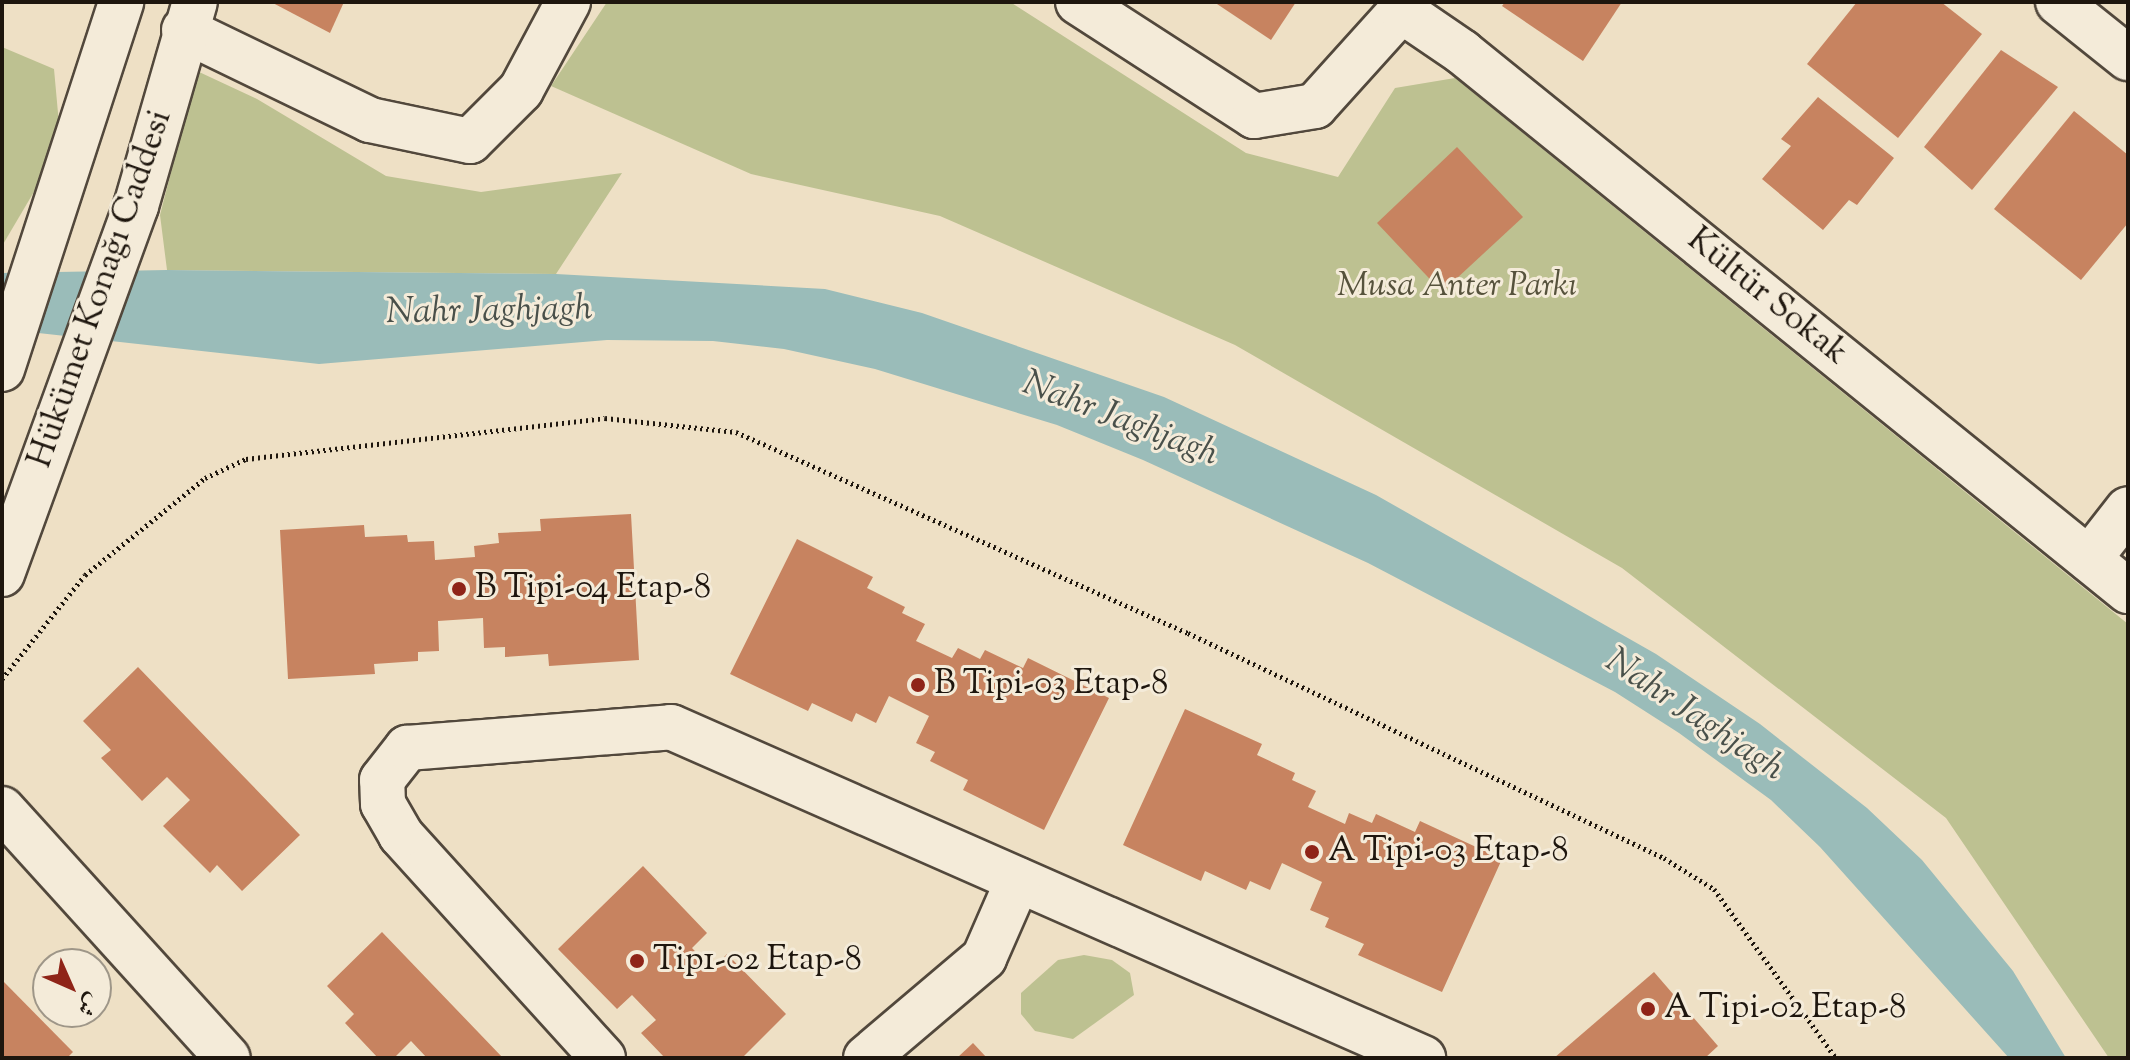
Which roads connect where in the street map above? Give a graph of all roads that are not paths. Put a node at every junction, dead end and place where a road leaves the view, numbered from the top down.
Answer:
1 (119, 2) edge
2 (568, 2) edge
3 (1078, 2) edge
4 (2058, 2) edge
5 (1405, 6) edge
6 (190, 16) edge
7 (2128, 58) edge
8 (2, 369) edge
9 (2128, 509) edge
10 (2089, 559) junction
11 (2, 574) edge
12 (2128, 591) edge
13 (2, 809) edge
14 (1018, 880) junction
15 (228, 1058) edge
16 (603, 1058) edge
17 (866, 1058) edge
18 (1423, 1058) edge

1 - 8 street, Hükümet Konağı Caddesi
2 - 6 street
3 - 5 street
4 - 7 street
5 - 10 street, Kültür Sokak
6 - 11 street, Hükümet Konağı Caddesi
9 - 10 street
10 - 12 street, Kültür Sokak
13 - 15 street
14 - 16 street
14 - 17 street
14 - 18 street

